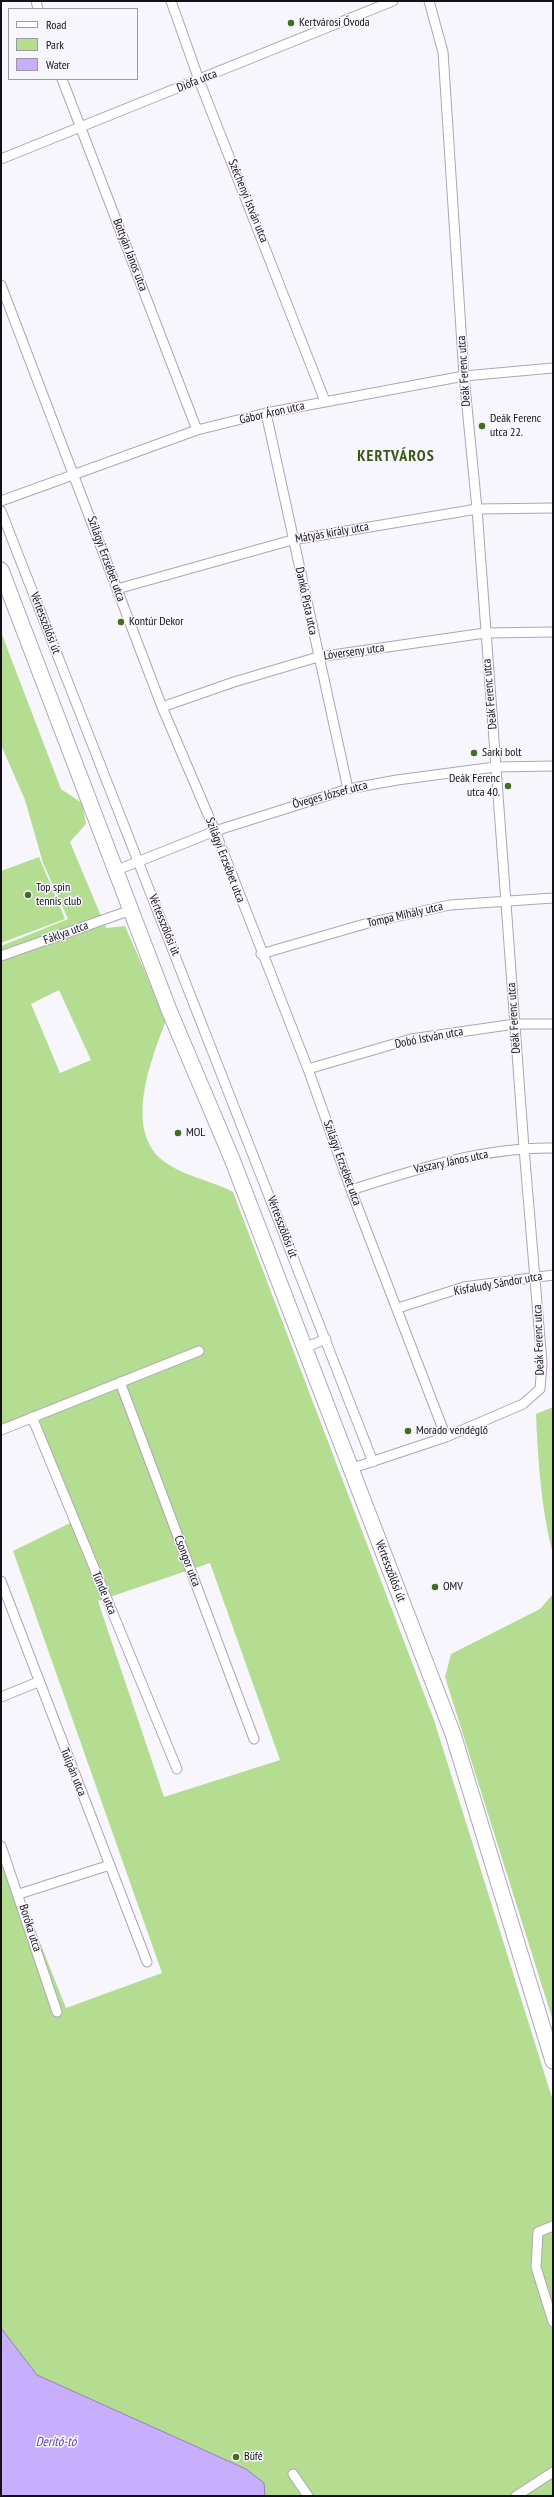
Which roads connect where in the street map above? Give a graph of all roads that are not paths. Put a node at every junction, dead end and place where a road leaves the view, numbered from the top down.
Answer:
1 (171, 1) edge
2 (392, 1) edge
3 (429, 1) edge
4 (62, 80) edge
5 (199, 80) junction
6 (80, 128) junction
7 (1, 159) edge
8 (1, 285) edge
9 (553, 368) edge
10 (464, 376) junction
11 (325, 401) junction
12 (266, 413) junction
13 (198, 430) junction
14 (74, 473) junction
15 (1, 501) edge
16 (553, 508) edge
17 (477, 509) junction
18 (1, 511) edge
19 (292, 540) junction
20 (1, 570) edge
21 (117, 589) junction
22 (553, 632) edge
23 (485, 633) junction
24 (318, 657) junction
25 (162, 707) junction
26 (553, 766) edge
27 (496, 767) junction
28 (348, 789) junction
29 (215, 831) junction
30 (138, 861) junction
31 (118, 870) junction
32 (553, 898) edge
33 (506, 901) junction
34 (131, 910) junction
35 (261, 954) junction
36 (1, 956) edge
37 (515, 1024) junction
38 (553, 1024) edge
39 (308, 1069) junction
40 (524, 1148) junction
41 (553, 1148) edge
42 (351, 1190) junction
43 (553, 1275) edge
44 (536, 1276) junction
45 (398, 1308) junction
46 (326, 1339) junction
47 (304, 1348) junction
48 (199, 1351) dead end
49 (120, 1382) junction
50 (32, 1416) junction
51 (1, 1430) edge
52 (446, 1437) junction
53 (373, 1462) junction
54 (350, 1469) junction
55 (1, 1581) edge
56 (38, 1682) junction
57 (1, 1697) edge
58 (254, 1739) dead end
59 (177, 1770) dead end
60 (1, 1846) edge
61 (110, 1865) junction
62 (19, 1894) junction
63 (147, 1962) dead end
64 (57, 2012) dead end
65 (553, 2061) edge
66 (553, 2226) edge
67 (553, 2322) edge
68 (553, 2472) edge
69 (293, 2474) dead end
70 (308, 2496) edge
71 (516, 2496) edge

1 - 5 street, Széchenyi István utca
2 - 5 street, Diófa utca
3 - 10 street, Deák Ferenc utca
4 - 6 street, Bottyán János utca
5 - 6 street, Diófa utca
5 - 11 street, Széchenyi István utca
6 - 7 street, Diófa utca
6 - 13 street, Bottyán János utca
8 - 14 street, Szilágyi Erzsébet utca
9 - 10 street, Gábor Áron utca
10 - 11 street, Gábor Áron utca
10 - 17 street, Deák Ferenc utca
11 - 12 street, Gábor Áron utca
12 - 13 street, Gábor Áron utca
12 - 19 street, Dankó Pista utca
13 - 14 street, Gábor Áron utca
14 - 15 street, Gábor Áron utca
14 - 21 street, Szilágyi Erzsébet utca
16 - 17 street, Mátyás király utca
17 - 19 street, Mátyás király utca
17 - 23 street, Deák Ferenc utca
18 - 30 street, Vértesszőlősi út
19 - 21 street, Mátyás király utca
19 - 24 street, Dankó Pista utca
20 - 31 main road, Vértesszőlősi út
21 - 25 street, Szilágyi Erzsébet utca
22 - 23 street, Lóverseny utca
23 - 24 street, Lóverseny utca
23 - 27 street, Deák Ferenc utca
24 - 25 street, Lóverseny utca
24 - 28 street, Dankó Pista utca
25 - 29 street, Szilágyi Erzsébet utca
26 - 27 street, Öveges József utca
27 - 28 street, Öveges József utca
27 - 33 street, Deák Ferenc utca
28 - 29 street, Öveges József utca
29 - 30 street, Öveges József utca
29 - 35 street, Szilágyi Erzsébet utca
30 - 31 street, Öveges József utca
30 - 46 street, Vértesszőlősi út
31 - 34 main road, Vértesszőlősi út
32 - 33 street, Tompa Mihály utca
33 - 35 street, Tompa Mihály utca
33 - 37 street, Deák Ferenc utca
34 - 36 street, Fáklya utca
34 - 47 main road, Vértesszőlősi út
35 - 39 street, Szilágyi Erzsébet utca
37 - 38 street, Dobó István utca
37 - 39 street, Dobó István utca
37 - 40 street, Deák Ferenc utca
39 - 42 street, Szilágyi Erzsébet utca
40 - 41 street, Vaszary János utca
40 - 42 street, Vaszary János utca
40 - 44 street, Deák Ferenc utca
42 - 45 street, Szilágyi Erzsébet utca
43 - 44 street, Kisfaludy Sándor utca
44 - 45 street, Kisfaludy Sándor utca
44 - 52 street, Deák Ferenc utca
45 - 52 street, Szilágyi Erzsébet utca
46 - 47 street
46 - 53 street, Vértesszőlősi út
47 - 54 main road, Vértesszőlősi út
48 - 49 street
49 - 50 street
49 - 58 street, Csongor utca
50 - 51 street
50 - 59 street, Tünde utca
52 - 53 street
53 - 54 street
54 - 65 main road, Vértesszőlősi út
55 - 56 street, Tulipán utca
56 - 57 street
56 - 61 street, Tulipán utca
60 - 62 street, Boróka utca
61 - 62 street
61 - 63 street, Tulipán utca
62 - 64 street, Boróka utca
66 - 67 street
68 - 71 street
69 - 70 street

